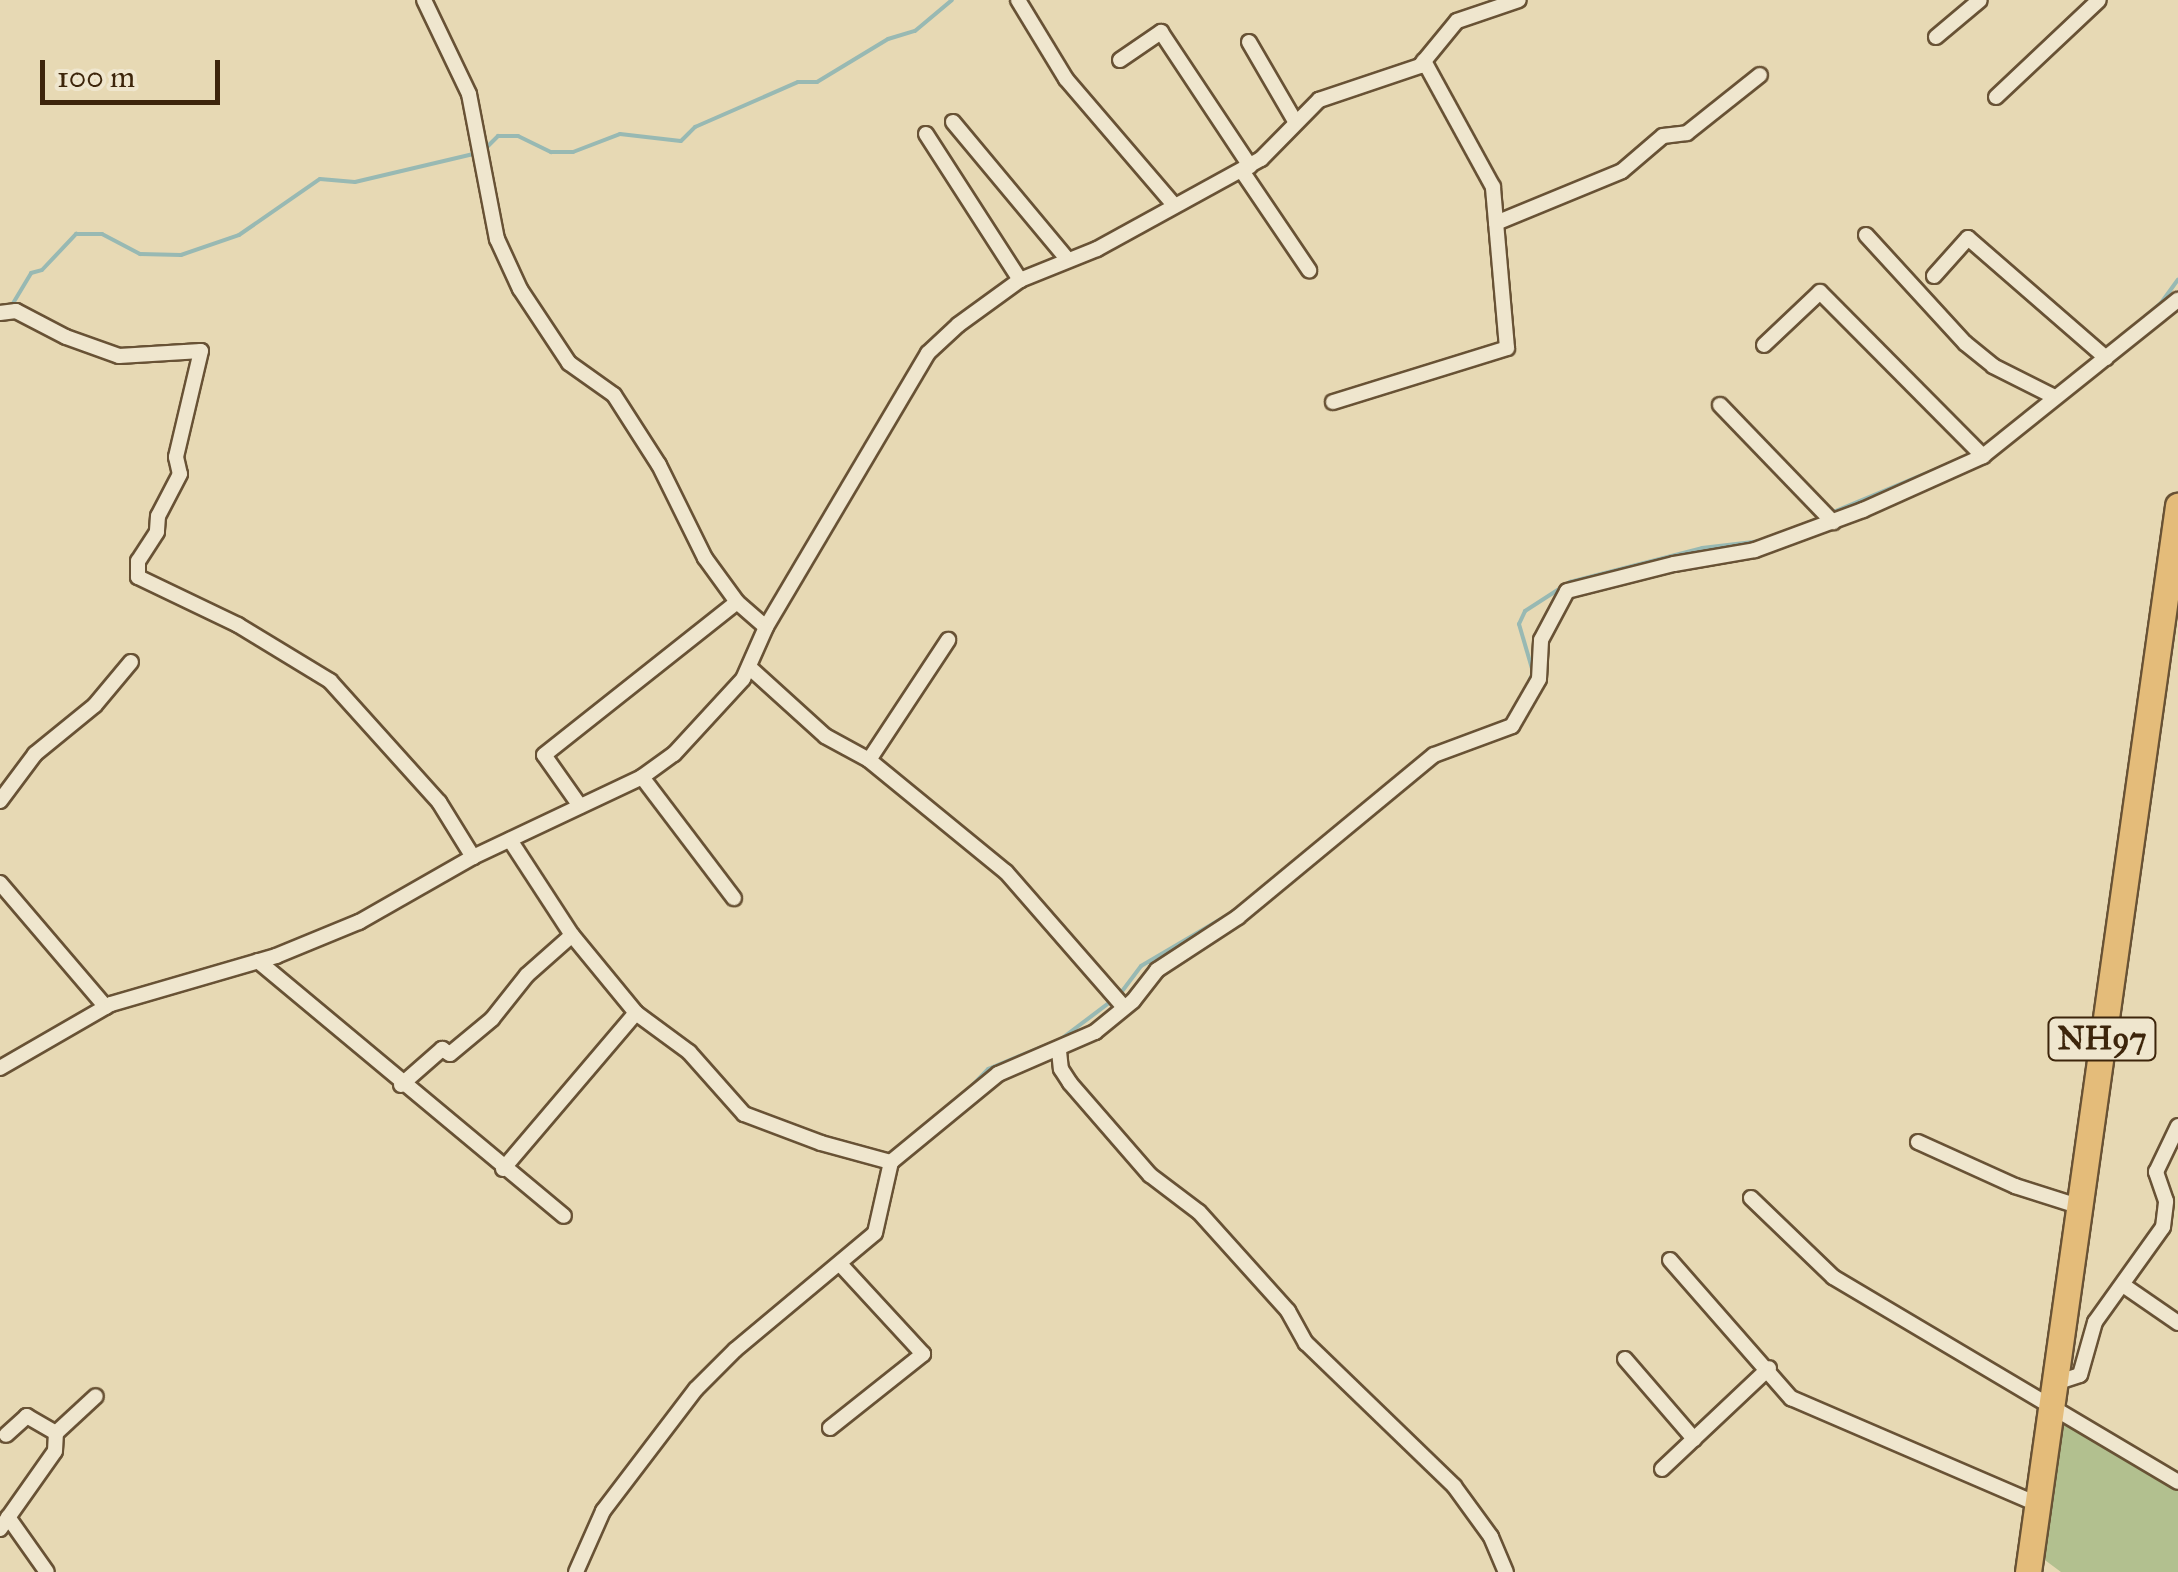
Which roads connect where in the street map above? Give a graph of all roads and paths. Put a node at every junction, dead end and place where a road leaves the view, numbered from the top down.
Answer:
1 (424, 0) edge
2 (1018, 0) edge
3 (1519, 0) edge
4 (1980, 0) edge
5 (2100, 0) edge
6 (1495, 4) edge
7 (1936, 37) dead end
8 (1249, 42) dead end
9 (1120, 60) dead end
10 (1424, 61) junction
11 (1760, 75) dead end
12 (1996, 96) dead end
13 (1295, 121) junction
14 (953, 122) dead end
15 (926, 134) dead end
16 (1246, 168) junction
17 (1176, 206) junction
18 (1496, 223) junction
19 (1866, 235) dead end
20 (1067, 260) junction
21 (1309, 270) dead end
22 (1934, 276) dead end
23 (1020, 280) junction
24 (2178, 300) edge
25 (0, 313) edge
26 (1764, 345) dead end
27 (2106, 358) junction
28 (2055, 397) junction
29 (1333, 402) dead end
30 (1720, 405) dead end
31 (1983, 456) junction
32 (2178, 506) edge
33 (1832, 522) junction
34 (736, 602) junction
35 (766, 627) junction
36 (948, 640) dead end
37 (130, 662) dead end
38 (750, 667) junction
39 (869, 760) junction
40 (642, 777) junction
41 (0, 801) edge
42 (580, 806) junction
43 (510, 840) junction
44 (473, 857) junction
45 (0, 883) edge
46 (734, 898) dead end
47 (572, 935) junction
48 (258, 961) junction
49 (1123, 1006) junction
50 (106, 1007) junction
51 (636, 1014) junction
52 (1059, 1051) junction
53 (0, 1068) edge
54 (402, 1084) junction
55 (2177, 1132) edge
56 (1918, 1142) dead end
57 (891, 1162) junction
58 (503, 1169) junction
59 (1751, 1198) dead end
60 (2078, 1206) junction
61 (564, 1216) dead end
62 (1670, 1260) dead end
63 (840, 1264) junction
64 (2123, 1285) junction
65 (2178, 1322) edge
66 (1625, 1359) dead end
67 (1768, 1368) junction
68 (96, 1396) dead end
69 (2050, 1396) junction
70 (830, 1428) dead end
71 (6, 1434) dead end
72 (56, 1434) junction
73 (1694, 1438) junction
74 (1662, 1469) dead end
75 (2178, 1482) edge
76 (2037, 1504) junction
77 (4, 1523) edge
78 (47, 1572) edge
79 (576, 1572) edge
80 (1506, 1572) edge
81 (2028, 1572) edge

1 - 34 street
2 - 17 street
3 - 6 street
4 - 7 street
5 - 12 street
6 - 10 street
8 - 13 street
9 - 16 street
10 - 13 street
10 - 18 street
11 - 18 street
13 - 16 street
14 - 20 street
15 - 23 street
16 - 17 street
16 - 21 street
17 - 20 street
18 - 29 street
19 - 28 street
20 - 23 street
22 - 27 street
23 - 35 street
24 - 27 street
25 - 44 street
26 - 31 street
27 - 28 street
28 - 31 street
30 - 33 street
31 - 33 street
32 - 60 highway, NH97
33 - 49 street
34 - 35 street
34 - 42 street
35 - 38 street
36 - 39 street
37 - 41 street
38 - 39 street
38 - 40 street
39 - 49 street
40 - 42 street
40 - 46 street
42 - 43 street
43 - 44 street
43 - 47 street
44 - 48 street
45 - 50 street
47 - 51 street
47 - 54 street
48 - 50 street
48 - 54 street
49 - 52 street
50 - 53 street
51 - 57 street
51 - 58 street
52 - 57 street
52 - 80 street
54 - 58 street
55 - 64 street
56 - 60 street
57 - 63 street
58 - 61 street
59 - 69 street
60 - 69 highway, NH97
62 - 67 street
63 - 70 street
63 - 79 street
64 - 65 street
64 - 69 street
66 - 73 street
67 - 73 street
67 - 76 street
68 - 72 street
69 - 75 street
69 - 76 highway, NH97
71 - 72 street
72 - 77 street
73 - 74 street
76 - 81 highway, NH97
77 - 78 street

